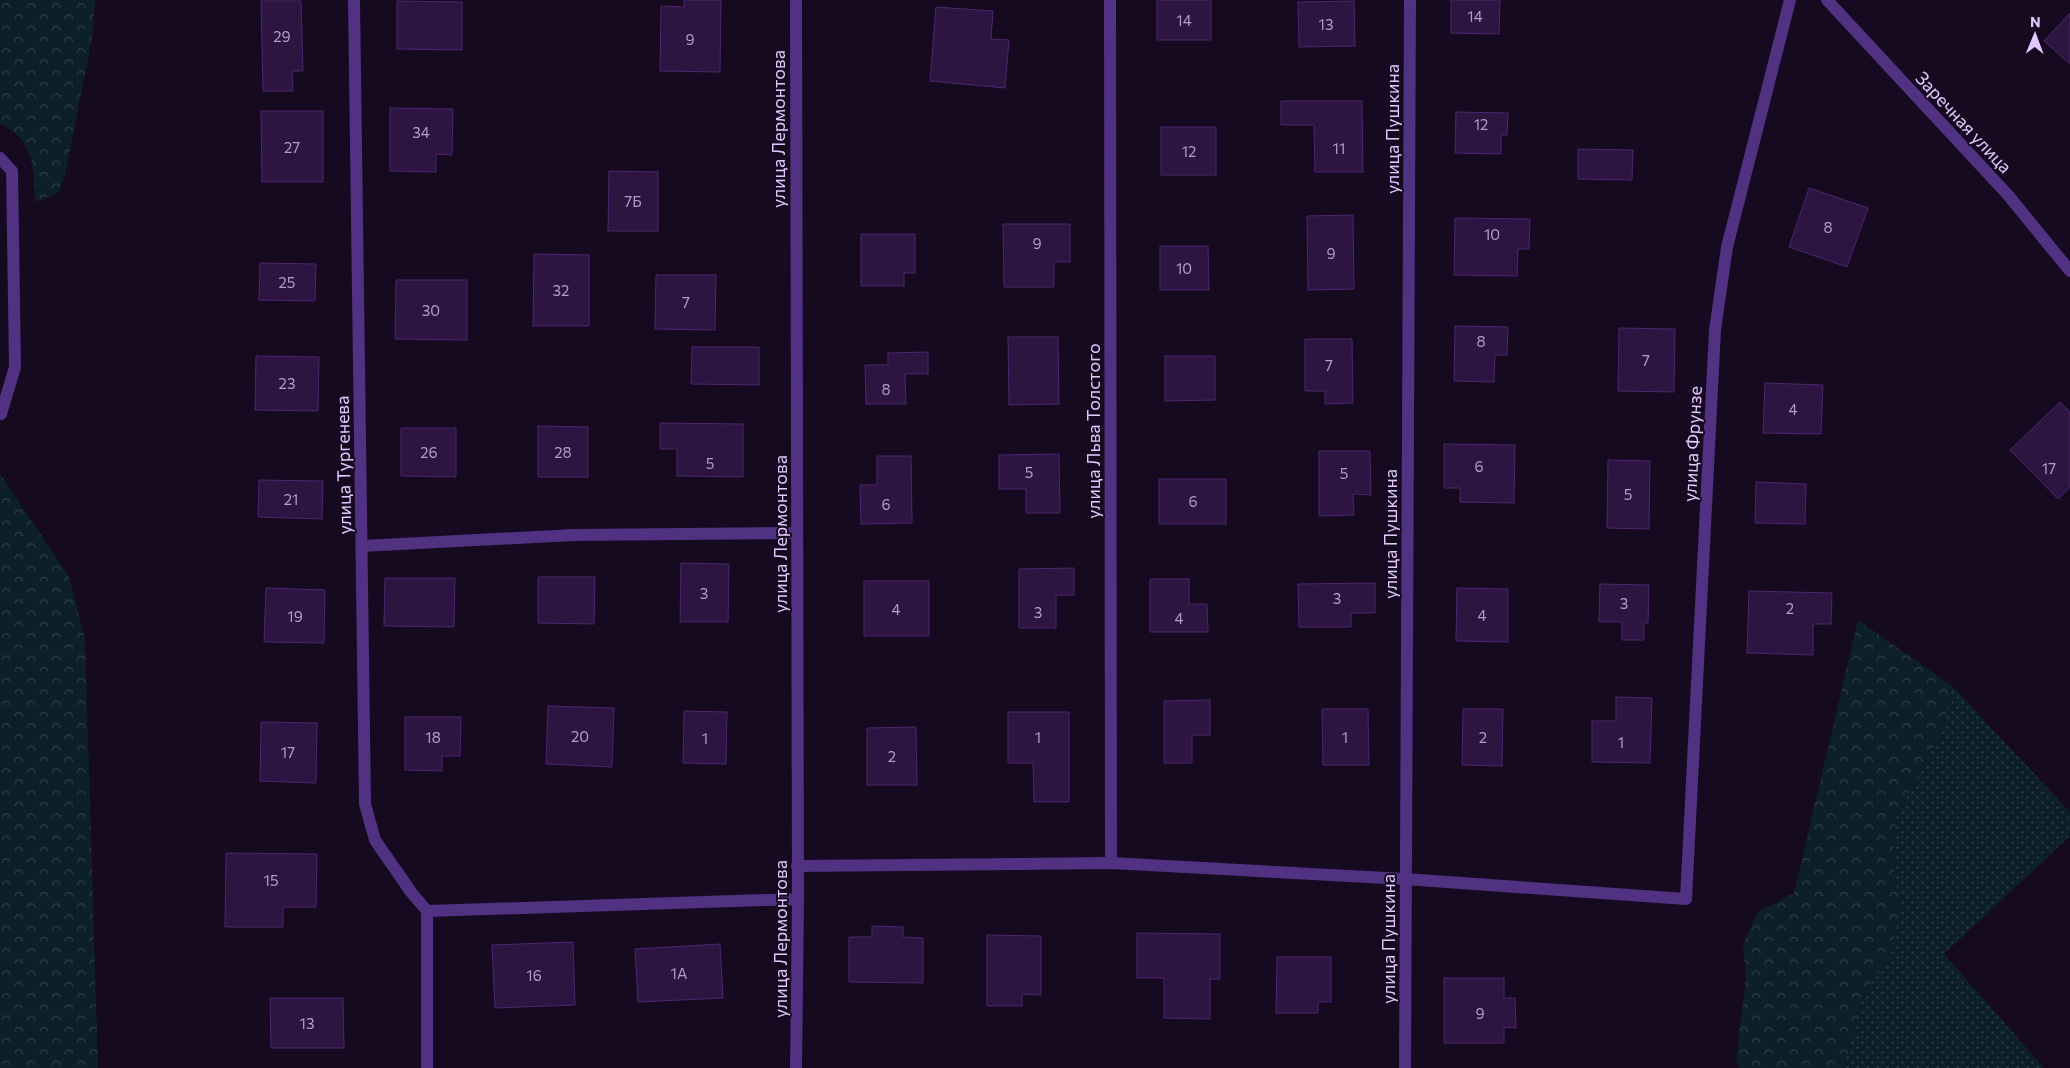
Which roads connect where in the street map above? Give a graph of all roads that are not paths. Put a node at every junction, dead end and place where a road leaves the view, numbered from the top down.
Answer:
1 (354, 0) edge
2 (796, 0) edge
3 (1110, 0) edge
4 (1410, 0) edge
5 (1790, 0) edge
6 (1827, 0) edge
7 (0, 158) edge
8 (2070, 271) edge
9 (1, 414) edge
10 (797, 533) junction
11 (362, 546) junction
12 (1110, 863) junction
13 (798, 866) junction
14 (1405, 880) junction
15 (798, 899) junction
16 (427, 911) junction
17 (427, 1068) edge
18 (796, 1068) edge
19 (1405, 1068) edge

1 - 11 street, улица Тургенева
2 - 10 street, улица Лермонтова
3 - 12 street, улица Льва Толстого
4 - 14 street, улица Пушкина
5 - 14 street, улица Фрунзе
6 - 8 street, Заречная улица
7 - 9 street
10 - 11 street
10 - 13 street, улица Лермонтова
11 - 16 street, улица Тургенева
12 - 13 street
12 - 14 street
13 - 15 street, улица Лермонтова
14 - 19 street, улица Пушкина
15 - 16 street
15 - 18 street, улица Лермонтова
16 - 17 street

